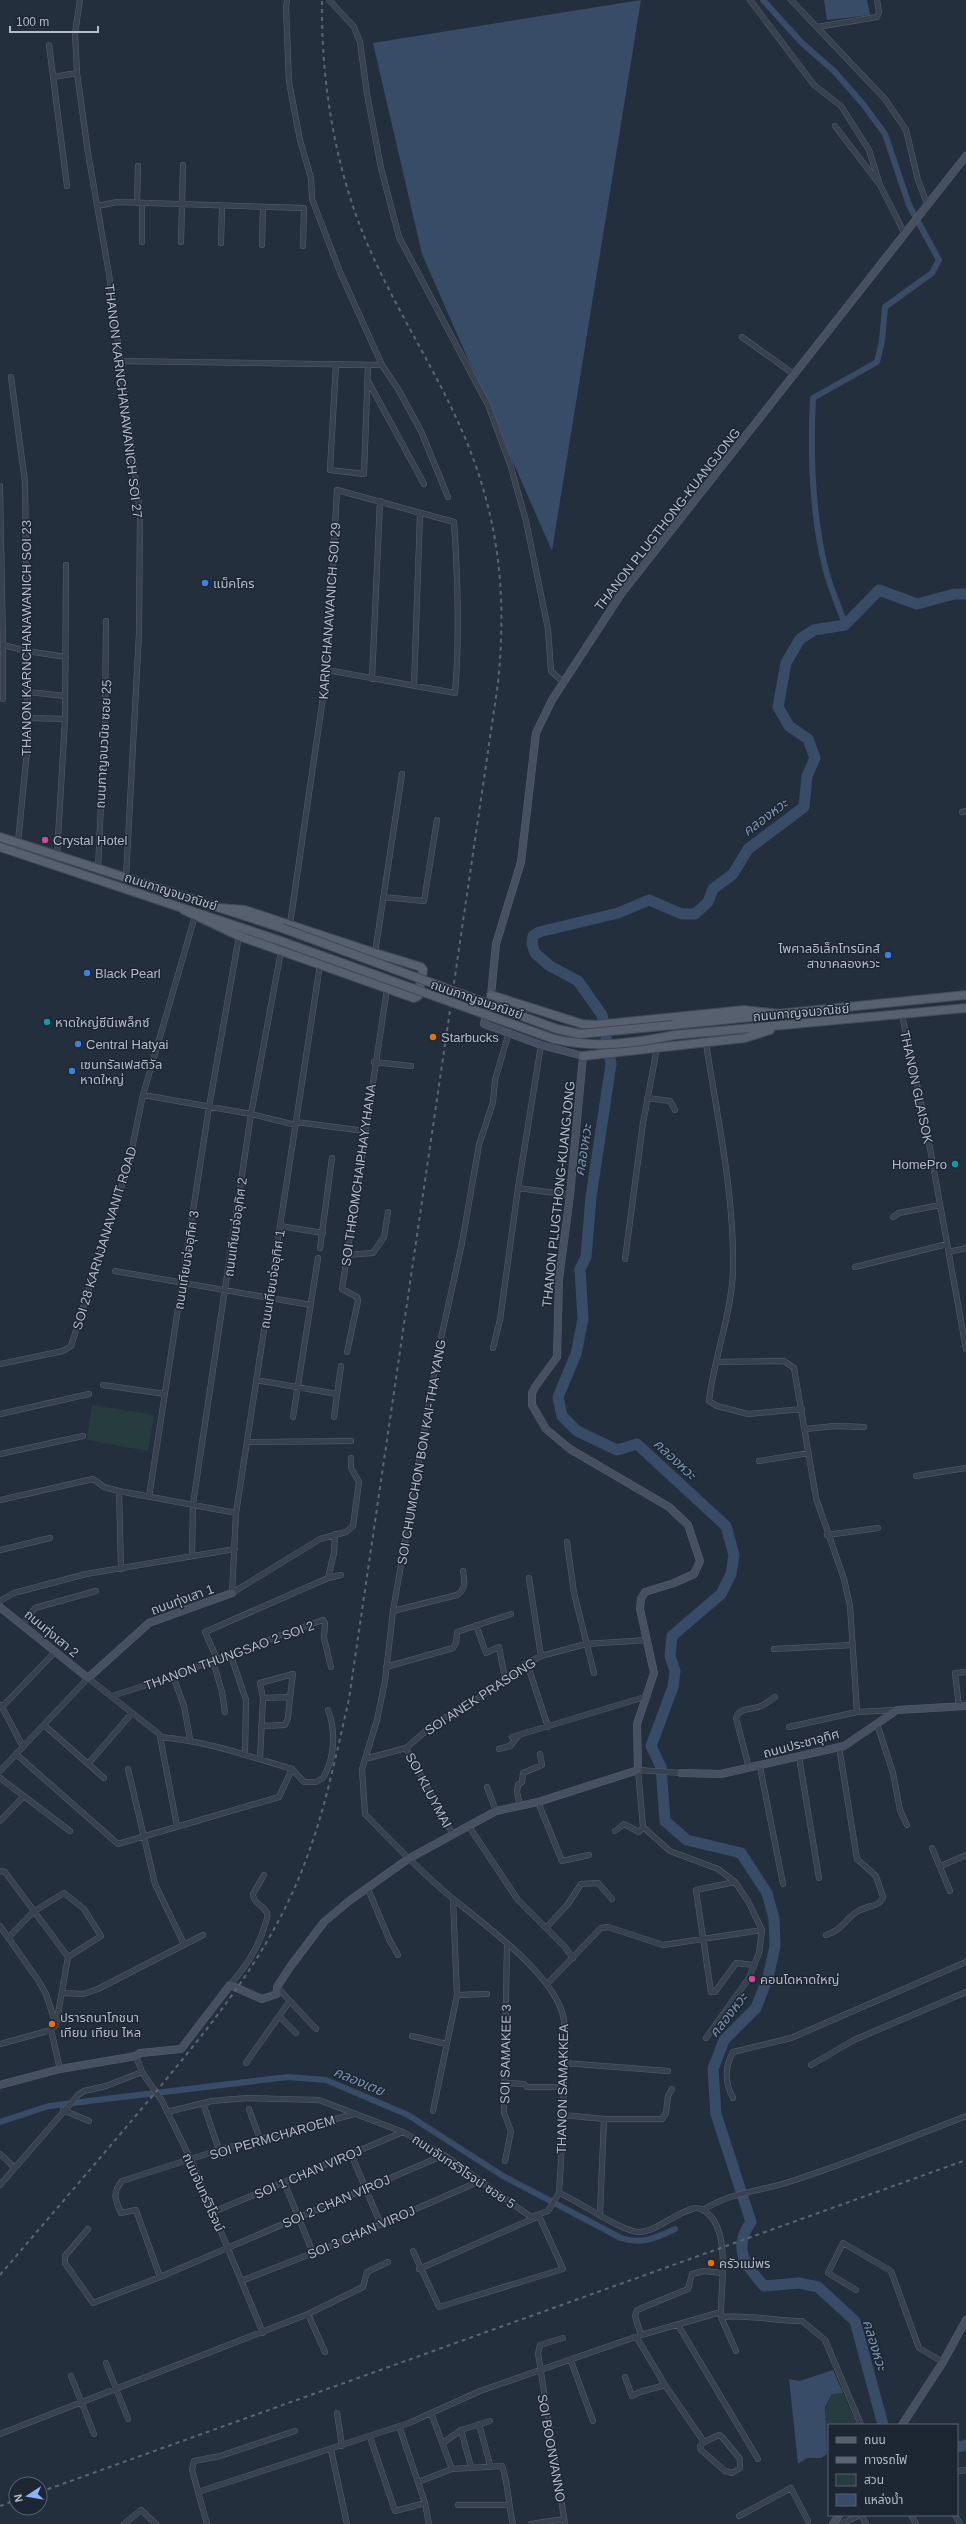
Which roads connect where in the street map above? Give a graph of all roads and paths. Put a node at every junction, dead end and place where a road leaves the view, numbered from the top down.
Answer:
1 (80, 0) edge
2 (287, 0) edge
3 (329, 0) edge
4 (750, 0) edge
5 (877, 0) edge
6 (793, 1) edge
7 (817, 27) junction
8 (49, 45) dead end
9 (77, 73) junction
10 (53, 77) junction
11 (835, 126) dead end
12 (966, 156) edge
13 (183, 165) dead end
14 (138, 166) dead end
15 (880, 185) junction
16 (67, 186) dead end
17 (140, 203) junction
18 (181, 204) junction
19 (97, 206) junction
20 (222, 206) junction
21 (928, 206) junction
22 (263, 207) junction
23 (905, 234) junction
24 (142, 242) dead end
25 (181, 242) dead end
26 (221, 243) dead end
27 (262, 244) dead end
28 (303, 246) dead end
29 (742, 337) dead end
30 (118, 361) junction
31 (336, 364) junction
32 (368, 365) junction
33 (382, 365) junction
34 (795, 375) junction
35 (11, 377) dead end
36 (368, 380) junction
37 (424, 484) dead end
38 (0, 486) edge
39 (448, 497) dead end
40 (380, 501) junction
41 (420, 514) junction
42 (66, 564) dead end
43 (106, 620) dead end
44 (3, 645) junction
45 (27, 651) junction
46 (66, 657) junction
47 (327, 670) junction
48 (372, 679) junction
49 (564, 682) junction
50 (414, 686) junction
51 (28, 692) junction
52 (65, 696) junction
53 (3, 699) dead end
54 (28, 718) junction
55 (65, 719) junction
56 (402, 774) dead end
57 (437, 820) dead end
58 (0, 837) edge
59 (18, 842) junction
60 (0, 849) edge
61 (57, 855) junction
62 (98, 868) junction
63 (126, 878) junction
64 (383, 897) junction
65 (220, 908) junction
66 (184, 910) junction
67 (196, 916) junction
68 (290, 924) junction
69 (239, 936) junction
70 (281, 951) junction
71 (375, 954) junction
72 (320, 965) junction
73 (386, 988) junction
74 (491, 995) junction
75 (966, 995) edge
76 (966, 1008) edge
77 (781, 1014) junction
78 (902, 1015) junction
79 (782, 1026) junction
80 (509, 1032) junction
81 (706, 1043) junction
82 (541, 1045) junction
83 (657, 1048) junction
84 (583, 1056) junction
85 (374, 1062) junction
86 (411, 1066) dead end
87 (143, 1095) junction
88 (647, 1098) junction
89 (209, 1107) junction
90 (675, 1110) dead end
91 (251, 1114) junction
92 (296, 1123) junction
93 (365, 1131) junction
94 (332, 1158) dead end
95 (518, 1188) junction
96 (570, 1195) junction
97 (940, 1205) junction
98 (388, 1212) dead end
99 (893, 1217) dead end
100 (280, 1226) junction
101 (323, 1233) junction
102 (947, 1244) junction
103 (320, 1248) dead end
104 (966, 1248) edge
105 (948, 1252) junction
106 (347, 1255) junction
107 (318, 1258) dead end
108 (626, 1259) dead end
109 (855, 1267) dead end
110 (115, 1271) dead end
111 (182, 1284) junction
112 (225, 1292) junction
113 (268, 1299) junction
114 (311, 1305) junction
115 (493, 1348) dead end
116 (966, 1349) edge
117 (347, 1352) dead end
118 (716, 1362) junction
119 (0, 1364) edge
120 (341, 1366) dead end
121 (256, 1380) junction
122 (102, 1385) dead end
123 (298, 1387) junction
124 (89, 1394) dead end
125 (165, 1394) junction
126 (337, 1394) junction
127 (802, 1409) junction
128 (0, 1414) edge
129 (334, 1417) dead end
130 (293, 1418) dead end
131 (864, 1428) dead end
132 (805, 1429) junction
133 (83, 1436) dead end
134 (351, 1441) dead end
135 (247, 1442) junction
136 (809, 1453) junction
137 (0, 1454) edge
138 (351, 1458) dead end
139 (759, 1461) dead end
140 (966, 1468) edge
141 (916, 1476) dead end
142 (119, 1491) junction
143 (149, 1497) junction
144 (0, 1500) edge
145 (193, 1504) junction
146 (236, 1513) junction
147 (878, 1528) dead end
148 (335, 1534) junction
149 (828, 1534) junction
150 (50, 1538) dead end
151 (568, 1542) dead end
152 (235, 1549) junction
153 (0, 1550) edge
154 (192, 1554) junction
155 (121, 1569) junction
156 (463, 1571) dead end
157 (341, 1575) dead end
158 (328, 1578) junction
159 (529, 1578) dead end
160 (96, 1591) dead end
161 (232, 1593) junction
162 (0, 1600) edge
163 (1, 1609) edge
164 (392, 1611) junction
165 (511, 1614) dead end
166 (23, 1624) junction
167 (476, 1625) junction
168 (647, 1640) junction
169 (586, 1644) junction
170 (852, 1645) junction
171 (774, 1649) dead end
172 (55, 1652) junction
173 (231, 1656) junction
174 (541, 1656) junction
175 (215, 1660) junction
176 (526, 1663) junction
177 (331, 1667) dead end
178 (386, 1667) junction
179 (966, 1672) edge
180 (594, 1673) dead end
181 (173, 1676) junction
182 (88, 1678) junction
183 (505, 1679) junction
184 (112, 1696) junction
185 (648, 1696) junction
186 (290, 1697) junction
187 (775, 1697) dead end
188 (263, 1698) junction
189 (1, 1706) edge
190 (963, 1707) edge
191 (328, 1710) dead end
192 (897, 1710) junction
193 (132, 1712) junction
194 (225, 1712) dead end
195 (857, 1712) junction
196 (877, 1724) junction
197 (44, 1725) junction
198 (261, 1726) junction
199 (548, 1727) junction
200 (789, 1727) dead end
201 (519, 1735) junction
202 (160, 1737) junction
203 (512, 1737) dead end
204 (190, 1740) junction
205 (23, 1747) junction
206 (838, 1747) junction
207 (406, 1748) junction
208 (499, 1749) dead end
209 (16, 1754) junction
210 (245, 1754) junction
211 (540, 1754) dead end
212 (799, 1757) junction
213 (260, 1759) junction
214 (365, 1759) junction
215 (88, 1764) junction
216 (760, 1767) junction
217 (748, 1768) junction
218 (128, 1769) dead end
219 (292, 1769) junction
220 (638, 1770) junction
221 (0, 1771) edge
222 (681, 1773) joint
223 (0, 1778) edge
224 (104, 1778) dead end
225 (487, 1787) dead end
226 (23, 1797) junction
227 (538, 1802) junction
228 (520, 1806) junction
229 (496, 1811) junction
230 (0, 1822) edge
231 (468, 1825) junction
232 (907, 1825) dead end
233 (178, 1826) junction
234 (643, 1827) junction
235 (70, 1831) dead end
236 (615, 1831) dead end
237 (452, 1833) junction
238 (144, 1836) junction
239 (932, 1848) dead end
240 (589, 1855) dead end
241 (966, 1855) edge
242 (408, 1859) junction
243 (941, 1866) junction
244 (0, 1871) edge
245 (264, 1875) dead end
246 (819, 1878) dead end
247 (735, 1882) junction
248 (783, 1884) dead end
249 (368, 1888) junction
250 (950, 1891) dead end
251 (453, 1899) junction
252 (612, 1899) dead end
253 (33, 1912) junction
254 (0, 1926) edge
255 (546, 1928) junction
256 (762, 1930) junction
257 (203, 1935) dead end
258 (826, 1935) dead end
259 (8, 1938) junction
260 (704, 1939) junction
261 (184, 1944) junction
262 (507, 1944) junction
263 (398, 1955) dead end
264 (68, 1957) junction
265 (573, 1958) junction
266 (966, 1962) edge
267 (754, 1965) junction
268 (547, 1984) junction
269 (230, 1985) junction
270 (277, 1987) junction
271 (966, 1992) edge
272 (63, 1993) junction
273 (487, 1994) dead end
274 (456, 1995) junction
275 (289, 2002) junction
276 (279, 2016) junction
277 (56, 2025) junction
278 (316, 2029) dead end
279 (51, 2030) junction
280 (296, 2033) dead end
281 (412, 2036) dead end
282 (706, 2038) dead end
283 (0, 2044) edge
284 (446, 2044) junction
285 (136, 2056) junction
286 (246, 2063) dead end
287 (564, 2064) junction
288 (811, 2065) dead end
289 (60, 2069) junction
290 (668, 2071) dead end
291 (142, 2072) junction
292 (0, 2085) edge
293 (565, 2087) junction
294 (506, 2088) junction
295 (672, 2089) dead end
296 (733, 2098) dead end
297 (203, 2104) junction
298 (249, 2109) dead end
299 (63, 2110) junction
300 (433, 2111) dead end
301 (167, 2112) junction
302 (354, 2114) junction
303 (563, 2115) junction
304 (966, 2116) edge
305 (604, 2119) junction
306 (89, 2121) dead end
307 (403, 2132) junction
308 (260, 2139) junction
309 (219, 2150) junction
310 (0, 2154) edge
311 (351, 2154) junction
312 (444, 2155) junction
313 (191, 2160) junction
314 (505, 2161) dead end
315 (15, 2168) junction
316 (480, 2181) junction
317 (284, 2182) junction
318 (0, 2185) edge
319 (366, 2189) junction
320 (559, 2194) junction
321 (703, 2210) junction
322 (213, 2212) junction
323 (600, 2214) junction
324 (539, 2216) junction
325 (298, 2217) junction
326 (380, 2224) junction
327 (88, 2229) dead end
328 (228, 2248) junction
329 (413, 2251) dead end
330 (313, 2253) junction
331 (388, 2262) dead end
332 (420, 2269) junction
333 (722, 2273) junction
334 (160, 2277) junction
335 (241, 2281) junction
336 (856, 2290) dead end
337 (308, 2314) junction
338 (721, 2315) junction
339 (966, 2320) edge
340 (678, 2325) junction
341 (263, 2333) junction
342 (639, 2336) junction
343 (562, 2338) dead end
344 (736, 2351) dead end
345 (326, 2352) dead end
346 (571, 2361) junction
347 (943, 2362) junction
348 (106, 2363) dead end
349 (539, 2372) junction
350 (71, 2376) dead end
351 (625, 2377) dead end
352 (665, 2385) junction
353 (118, 2390) junction
354 (82, 2404) junction
355 (337, 2413) dead end
356 (431, 2413) junction
357 (128, 2419) dead end
358 (593, 2421) dead end
359 (490, 2422) dead end
360 (903, 2423) edge
361 (479, 2424) junction
362 (861, 2424) edge
363 (399, 2426) junction
364 (461, 2430) junction
365 (295, 2431) dead end
366 (0, 2434) edge
367 (94, 2434) dead end
368 (370, 2437) junction
369 (704, 2442) junction
370 (443, 2443) junction
371 (342, 2446) junction
372 (331, 2450) junction
373 (758, 2459) dead end
374 (490, 2465) junction
375 (470, 2467) junction
376 (452, 2469) junction
377 (418, 2482) junction
378 (198, 2492) junction
379 (425, 2503) junction
380 (458, 2505) dead end
381 (508, 2505) junction
382 (739, 2516) dead end
383 (858, 2516) edge
384 (564, 2521) edge
385 (808, 2521) dead end
386 (124, 2524) edge
387 (156, 2524) edge
388 (207, 2524) edge
389 (346, 2524) edge
390 (429, 2524) edge
391 (513, 2524) edge
392 (531, 2524) edge
393 (841, 2524) edge

1 - 9 street, THANON KARNCHANAWANICH SOI 27
2 - 33 street
3 - 49 street
4 - 15 street
5 - 7 street
6 - 7 street
7 - 21 street
8 - 10 street
9 - 10 street
9 - 19 street, THANON KARNCHANAWANICH SOI 27
10 - 16 street
11 - 15 street
12 - 21 street, THANON PLUGTHONG-KUANGJONG
13 - 18 street
14 - 17 street
15 - 23 street
17 - 18 street
17 - 19 street
17 - 24 street
18 - 20 street
18 - 25 street
19 - 30 street, THANON KARNCHANAWANICH SOI 27
20 - 22 street
20 - 26 street
21 - 23 street, THANON PLUGTHONG-KUANGJONG
22 - 27 street
22 - 28 street
23 - 34 street, THANON PLUGTHONG-KUANGJONG
29 - 34 street
30 - 31 street
30 - 63 street, THANON KARNCHANAWANICH SOI 27
31 - 32 street
31 - 36 street
32 - 33 street
32 - 36 street
33 - 39 street
34 - 49 street, THANON PLUGTHONG-KUANGJONG
35 - 45 street, THANON KARNCHANAWANICH SOI 23
36 - 37 street
38 - 44 street
40 - 41 street, KARNCHANAWANICH SOI 29
40 - 47 street, KARNCHANAWANICH SOI 29
40 - 48 street
41 - 50 street
41 - 50 street, KARNCHANAWANICH SOI 29
42 - 46 street
43 - 62 street, ถนนกาญจนวนิช ซอย 25
44 - 45 street
44 - 53 street
45 - 46 street
45 - 51 street, THANON KARNCHANAWANICH SOI 23
46 - 52 street
47 - 48 street
47 - 68 street, KARNCHANAWANICH SOI 29
48 - 50 street
49 - 74 street, THANON PLUGTHONG-KUANGJONG
51 - 52 street
51 - 54 street, THANON KARNCHANAWANICH SOI 23
52 - 55 street
54 - 55 street
54 - 59 street, THANON KARNCHANAWANICH SOI 23
55 - 61 street
56 - 64 street
57 - 64 street
58 - 59 main road, ถนนกาญจนวณิชย์
59 - 61 main road, ถนนกาญจนวณิชย์
60 - 66 main road, ถนนกาญจนวณิชย์
61 - 62 main road, ถนนกาญจนวณิชย์
62 - 63 main road, ถนนกาญจนวณิชย์
63 - 65 main road, ถนนกาญจนวณิชย์
64 - 71 street
65 - 68 main road
65 - 77 main road, ถนนกาญจนวณิชย์, bridge
66 - 67 main road
66 - 79 main road, ถนนกาญจนวณิชย์, bridge
67 - 69 main road
67 - 87 street, SOI 28 KARNJANAVANIT ROAD
68 - 71 main road
69 - 70 main road
69 - 89 street, ถนนเทียนจ่ออุทิศ 3
70 - 72 main road
70 - 91 street, ถนนเทียนจ่ออุทิศ 2
71 - 73 main road
72 - 73 main road
72 - 92 street, ถนนเทียนจ่ออุทิศ 1
73 - 85 street, SOI THROMCHAIPHAYYHANA
74 - 77 main road
74 - 80 street, THANON PLUGTHONG-KUANGJONG
75 - 77 main road, ถนนกาญจนวณิชย์
76 - 78 main road, ถนนกาญจนวณิชย์
78 - 79 main road, ถนนกาญจนวณิชย์
78 - 97 street, THANON GLAISOK
79 - 81 main road
80 - 82 street, THANON PLUGTHONG-KUANGJONG
80 - 164 street, SOI CHUMCHON BON KAI-THA YANG
81 - 83 main road
81 - 118 street
82 - 84 street, THANON PLUGTHONG-KUANGJONG
82 - 95 street
83 - 84 main road
83 - 88 street
84 - 96 street, THANON PLUGTHONG-KUANGJONG
85 - 86 street
85 - 93 street, SOI THROMCHAIPHAYYHANA
87 - 89 street
87 - 119 street, SOI 28 KARNJANAVANIT ROAD
88 - 90 street
88 - 108 street
89 - 91 street
89 - 111 street, ถนนเทียนจ่ออุทิศ 3
91 - 92 street
91 - 112 street, ถนนเทียนจ่ออุทิศ 2
92 - 93 street
92 - 100 street, ถนนเทียนจ่ออุทิศ 1
93 - 106 street, SOI THROMCHAIPHAYYHANA
94 - 101 street
95 - 96 street
95 - 115 street
96 - 168 street, THANON PLUGTHONG-KUANGJONG
97 - 99 street
97 - 102 street, THANON GLAISOK
98 - 106 street
100 - 101 street
100 - 113 street, ถนนเทียนจ่ออุทิศ 1
101 - 103 street
102 - 105 street, THANON GLAISOK
102 - 109 street
104 - 105 street
105 - 116 street, THANON GLAISOK
106 - 117 street, SOI THROMCHAIPHAYYHANA
107 - 114 street
110 - 111 street
111 - 112 street
111 - 125 street, ถนนเทียนจ่ออุทิศ 3
112 - 113 street
112 - 145 street, ถนนเทียนจ่ออุทิศ 2
113 - 114 street
113 - 121 street, ถนนเทียนจ่ออุทิศ 1
114 - 123 street
118 - 127 street
118 - 127 street
120 - 126 street
121 - 123 street
121 - 135 street, ถนนเทียนจ่ออุทิศ 1
122 - 125 street
123 - 126 street
123 - 130 street
124 - 128 street
125 - 143 street, ถนนเทียนจ่ออุทิศ 3
126 - 129 street
127 - 132 street
131 - 132 street
132 - 136 street
133 - 137 street
134 - 135 street
135 - 146 street, ถนนเทียนจ่ออุทิศ 1
136 - 139 street
136 - 149 street
138 - 148 street
140 - 141 street
142 - 143 street
142 - 144 street
142 - 155 street
143 - 145 street
145 - 146 street
145 - 154 street, ถนนเทียนจ่ออุทิศ 2
146 - 152 street, ถนนเทียนจ่ออุทิศ 1
147 - 149 street
148 - 158 street
148 - 161 street
149 - 170 street
150 - 153 street
151 - 169 street
152 - 154 street
152 - 161 street, ถนนเทียนจ่ออุทิศ 1
154 - 155 street
155 - 162 street
156 - 164 street
157 - 158 street
158 - 175 street
159 - 174 street
160 - 166 street
161 - 182 street, ถนนทุ่งเสา 1
163 - 166 street, ถนนทุ่งเสา 2
164 - 178 street, SOI CHUMCHON BON KAI-THA YANG
165 - 167 street
166 - 172 street, ถนนทุ่งเสา 2
167 - 178 street
167 - 183 street
168 - 169 street, SOI ANEK PRASONG
168 - 185 street, THANON PLUGTHONG-KUANGJONG
169 - 174 street, SOI ANEK PRASONG
169 - 180 street
170 - 171 street
170 - 195 street
172 - 182 street, ถนนทุ่งเสา 2
172 - 189 street
173 - 175 street, THANON THUNGSAO 2 SOI 2
173 - 177 street, THANON THUNGSAO 2 SOI 2
173 - 210 street
174 - 176 street, SOI ANEK PRASONG
175 - 181 street, THANON THUNGSAO 2 SOI 2
175 - 194 street
176 - 183 street, SOI ANEK PRASONG
176 - 199 street
178 - 214 street, SOI CHUMCHON BON KAI-THA YANG
179 - 190 street
181 - 184 street, THANON THUNGSAO 2 SOI 2
181 - 204 street
182 - 184 street
182 - 197 street
183 - 207 street, SOI ANEK PRASONG
184 - 193 street
185 - 199 street
185 - 220 street, THANON PLUGTHONG-KUANGJONG
186 - 188 street
186 - 188 street
186 - 198 street
187 - 217 street
188 - 198 street
189 - 205 street
190 - 192 street
191 - 219 street
192 - 195 street
192 - 196 street, ถนนประชาอุทิศ
193 - 202 street
193 - 215 street
195 - 200 street
196 - 206 street, ถนนประชาอุทิศ
196 - 232 street
197 - 205 street
197 - 215 street
198 - 213 street
199 - 201 street
201 - 203 street
201 - 208 street
202 - 204 street
202 - 233 street
204 - 210 street
205 - 209 street
206 - 212 street, ถนนประชาอุทิศ
206 - 258 street
207 - 214 street, SOI ANEK PRASONG
207 - 237 street, SOI KLUYMAI
209 - 221 street
209 - 238 street
210 - 213 street
211 - 228 street
212 - 216 street, ถนนประชาอุทิศ
212 - 246 street
213 - 219 street
214 - 242 street, SOI CHUMCHON BON KAI-THA YANG
215 - 224 street
216 - 217 street, ถนนประชาอุทิศ
216 - 248 street
217 - 222 street, ถนนประชาอุทิศ
218 - 238 street
219 - 233 street
220 - 222 street
220 - 227 street
220 - 234 street
223 - 226 street
225 - 229 street
226 - 230 street
226 - 235 street
227 - 228 street
227 - 240 street
228 - 229 street
229 - 231 street
231 - 237 street
231 - 255 street
233 - 238 street
234 - 236 street
234 - 247 street
237 - 242 street
238 - 261 street
239 - 243 street
241 - 243 street
242 - 249 street
242 - 251 street, THANON SAMAKKEA
243 - 250 street
244 - 253 street
245 - 269 street
247 - 256 street
247 - 260 street
249 - 263 street
249 - 270 street
251 - 262 street, THANON SAMAKKEA
251 - 274 street
252 - 255 street
253 - 259 street
253 - 264 street
253 - 264 street
254 - 259 street
255 - 265 street
256 - 260 street
256 - 267 street
257 - 261 street
259 - 277 street
260 - 265 street
260 - 267 street
261 - 272 street
262 - 268 street, THANON SAMAKKEA
262 - 294 street, SOI SAMAKEE 3
264 - 272 street
265 - 268 street
266 - 296 street
267 - 282 street
268 - 287 street, THANON SAMAKKEA
269 - 270 street
269 - 285 street
270 - 275 street
271 - 288 street
272 - 277 street
273 - 274 street
274 - 284 street
275 - 276 street
275 - 278 street
276 - 280 street
276 - 286 street
277 - 279 street
279 - 283 street
279 - 289 street
281 - 284 street
284 - 300 street
285 - 289 street
285 - 291 street, ถนนจันทร์วิโรจน์
287 - 290 street
287 - 293 street, THANON SAMAKKEA
289 - 292 street
291 - 299 street
291 - 301 street, ถนนจันทร์วิโรจน์
293 - 294 street
293 - 303 street, THANON SAMAKKEA
294 - 314 street, SOI SAMAKEE 3
295 - 305 street
297 - 301 street, ถนนจันทร์วิโรจน์ ซอย 5
297 - 302 street, ถนนจันทร์วิโรจน์ ซอย 5
297 - 309 street
298 - 308 street
299 - 306 street
299 - 315 street
301 - 313 street, ถนนจันทร์วิโรจน์
302 - 307 street, ถนนจันทร์วิโรจน์ ซอย 5
302 - 308 street, SOI PERMCHAROEM
303 - 305 street
303 - 320 street, THANON SAMAKKEA
304 - 321 street
305 - 323 street
307 - 311 street, SOI 1 CHAN VIROJ
307 - 312 street, ถนนจันทร์วิโรจน์ ซอย 5
308 - 309 street, SOI PERMCHAROEM
309 - 313 street, SOI PERMCHAROEM
310 - 315 street
311 - 317 street, SOI 1 CHAN VIROJ
311 - 319 street
312 - 316 street, ถนนจันทร์วิโรจน์ ซอย 5
312 - 319 street, SOI 2 CHAN VIROJ
313 - 322 street, ถนนจันทร์วิโรจน์
313 - 334 street, SOI PERMCHAROEM
315 - 318 street
316 - 324 street, ถนนจันทร์วิโรจน์ ซอย 5
316 - 326 street, SOI 3 CHAN VIROJ
317 - 322 street, SOI 1 CHAN VIROJ
317 - 325 street
319 - 325 street, SOI 2 CHAN VIROJ
319 - 326 street
320 - 323 street
320 - 324 street
321 - 323 street
321 - 333 street
322 - 328 street, ถนนจันทร์วิโรจน์
324 - 332 street
324 - 332 street
325 - 328 street, SOI 2 CHAN VIROJ
325 - 330 street
326 - 330 street, SOI 3 CHAN VIROJ
327 - 334 street, SOI 2 CHAN VIROJ
328 - 334 street, SOI 2 CHAN VIROJ
328 - 335 street, ถนนจันทร์วิโรจน์
329 - 332 street
330 - 335 street, SOI 3 CHAN VIROJ
331 - 337 street
333 - 338 street
333 - 342 street
335 - 341 street, ถนนจันทร์วิโรจน์
336 - 347 street
337 - 341 street
337 - 345 street
338 - 340 street
338 - 344 street
338 - 362 street
339 - 347 street
340 - 342 street
340 - 373 street
341 - 353 street
342 - 346 street
342 - 352 street
343 - 349 street, SOI BOONVANNO
346 - 349 street
346 - 358 street
347 - 360 street
348 - 353 street
349 - 356 street
349 - 384 street, SOI BOONVANNO
350 - 354 street
351 - 352 street
352 - 369 street
353 - 354 street
353 - 357 street
354 - 366 street
354 - 367 street
355 - 371 street
356 - 363 street
356 - 370 street
359 - 361 street
361 - 364 street
361 - 374 street
363 - 368 street
363 - 377 street
364 - 370 street
364 - 375 street
365 - 378 street
368 - 371 street
368 - 379 street
369 - 369 street
370 - 376 street
371 - 372 street
372 - 378 street
372 - 389 street
374 - 375 street
374 - 381 street
375 - 376 street
376 - 377 street
377 - 379 street
378 - 388 street
379 - 390 street
380 - 381 street
381 - 391 street
382 - 385 street
383 - 393 street
384 - 392 street
386 - 387 street

